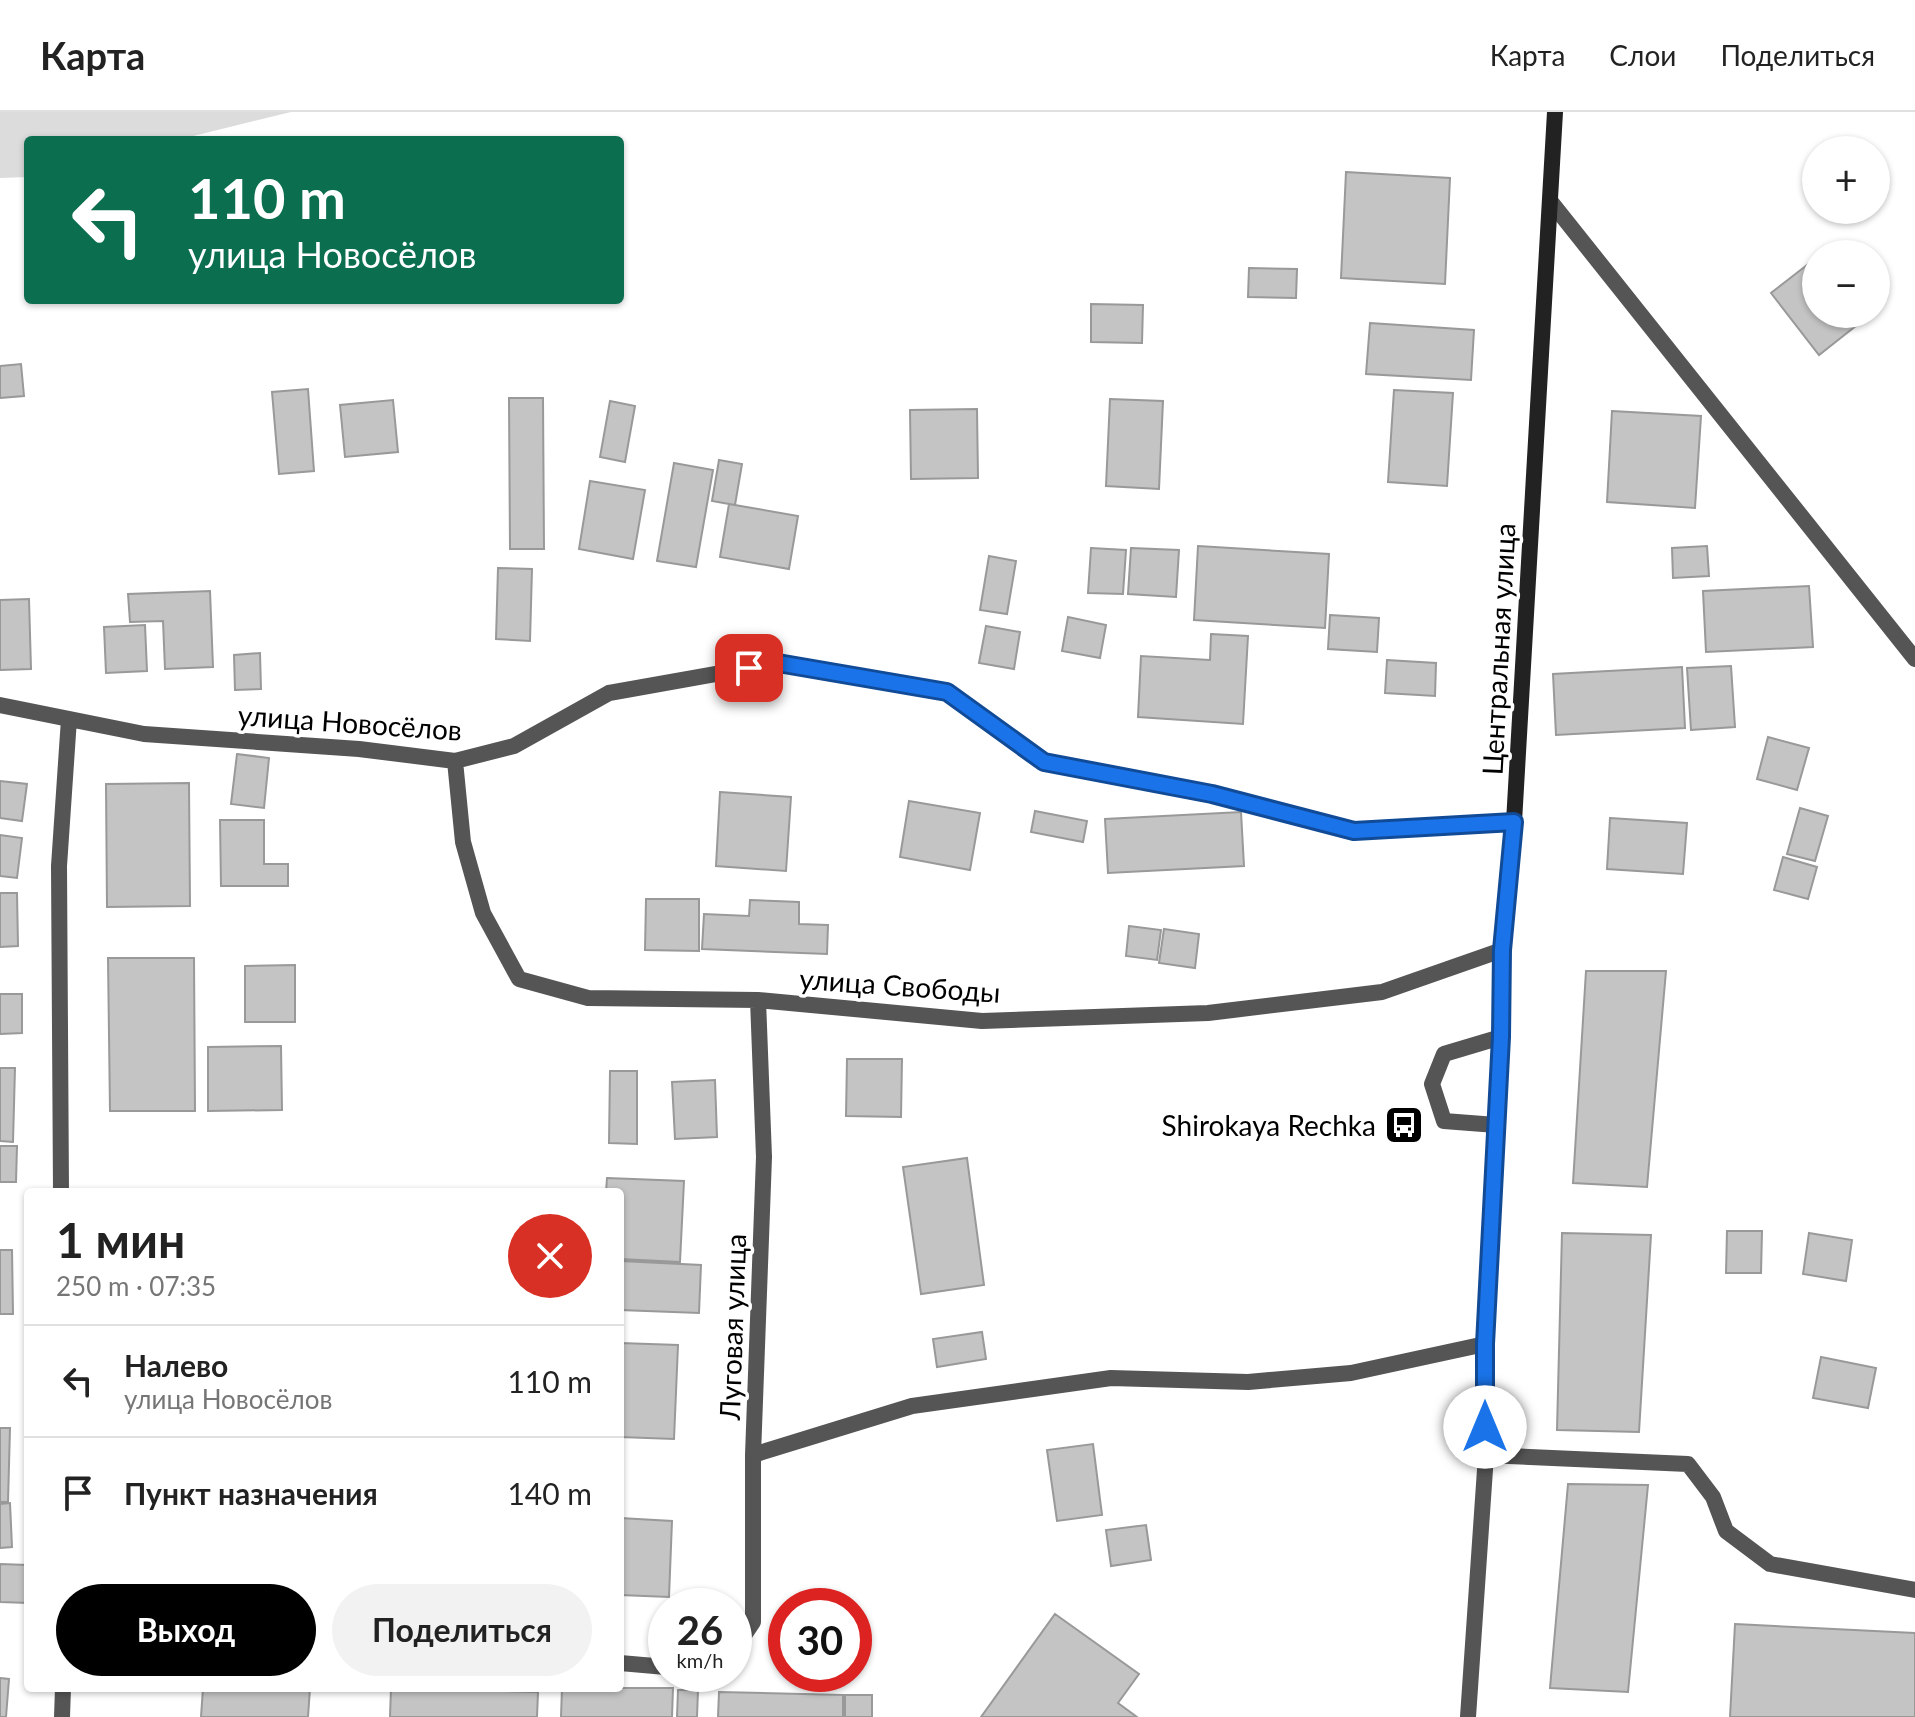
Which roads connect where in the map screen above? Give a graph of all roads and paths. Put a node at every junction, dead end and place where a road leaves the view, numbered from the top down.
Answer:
1 (1555, 112) edge
2 (1551, 202) junction
3 (1915, 659) edge
4 (0, 705) edge
5 (69, 719) junction
6 (455, 761) junction
7 (1514, 822) junction
8 (1502, 950) junction
9 (758, 1000) junction
10 (1501, 1037) junction
11 (1496, 1125) junction
12 (61, 1188) edge
13 (1485, 1344) junction
14 (753, 1455) junction
15 (1486, 1455) junction
16 (1915, 1590) edge
17 (752, 1623) edge
18 (624, 1663) edge
19 (648, 1665) edge
20 (63, 1692) edge
21 (1469, 1716) edge
22 (62, 1717) edge

1 - 2 street, Центральная улица
2 - 3 street
2 - 7 street, Центральная улица
4 - 5 street, улица Новосёлов
5 - 6 street, улица Новосёлов
5 - 12 street
6 - 7 street, улица Новосёлов
6 - 9 street, улица Свободы
7 - 8 street, Центральная улица
8 - 9 street, улица Свободы
8 - 10 street, Центральная улица
9 - 14 street, Луговая улица
10 - 11 street, Центральная улица
10 - 11 street
11 - 13 street, Центральная улица
13 - 14 street
13 - 15 street, Центральная улица
14 - 17 street, Луговая улица
15 - 16 street
15 - 21 street, Центральная улица
18 - 19 street
20 - 22 street

